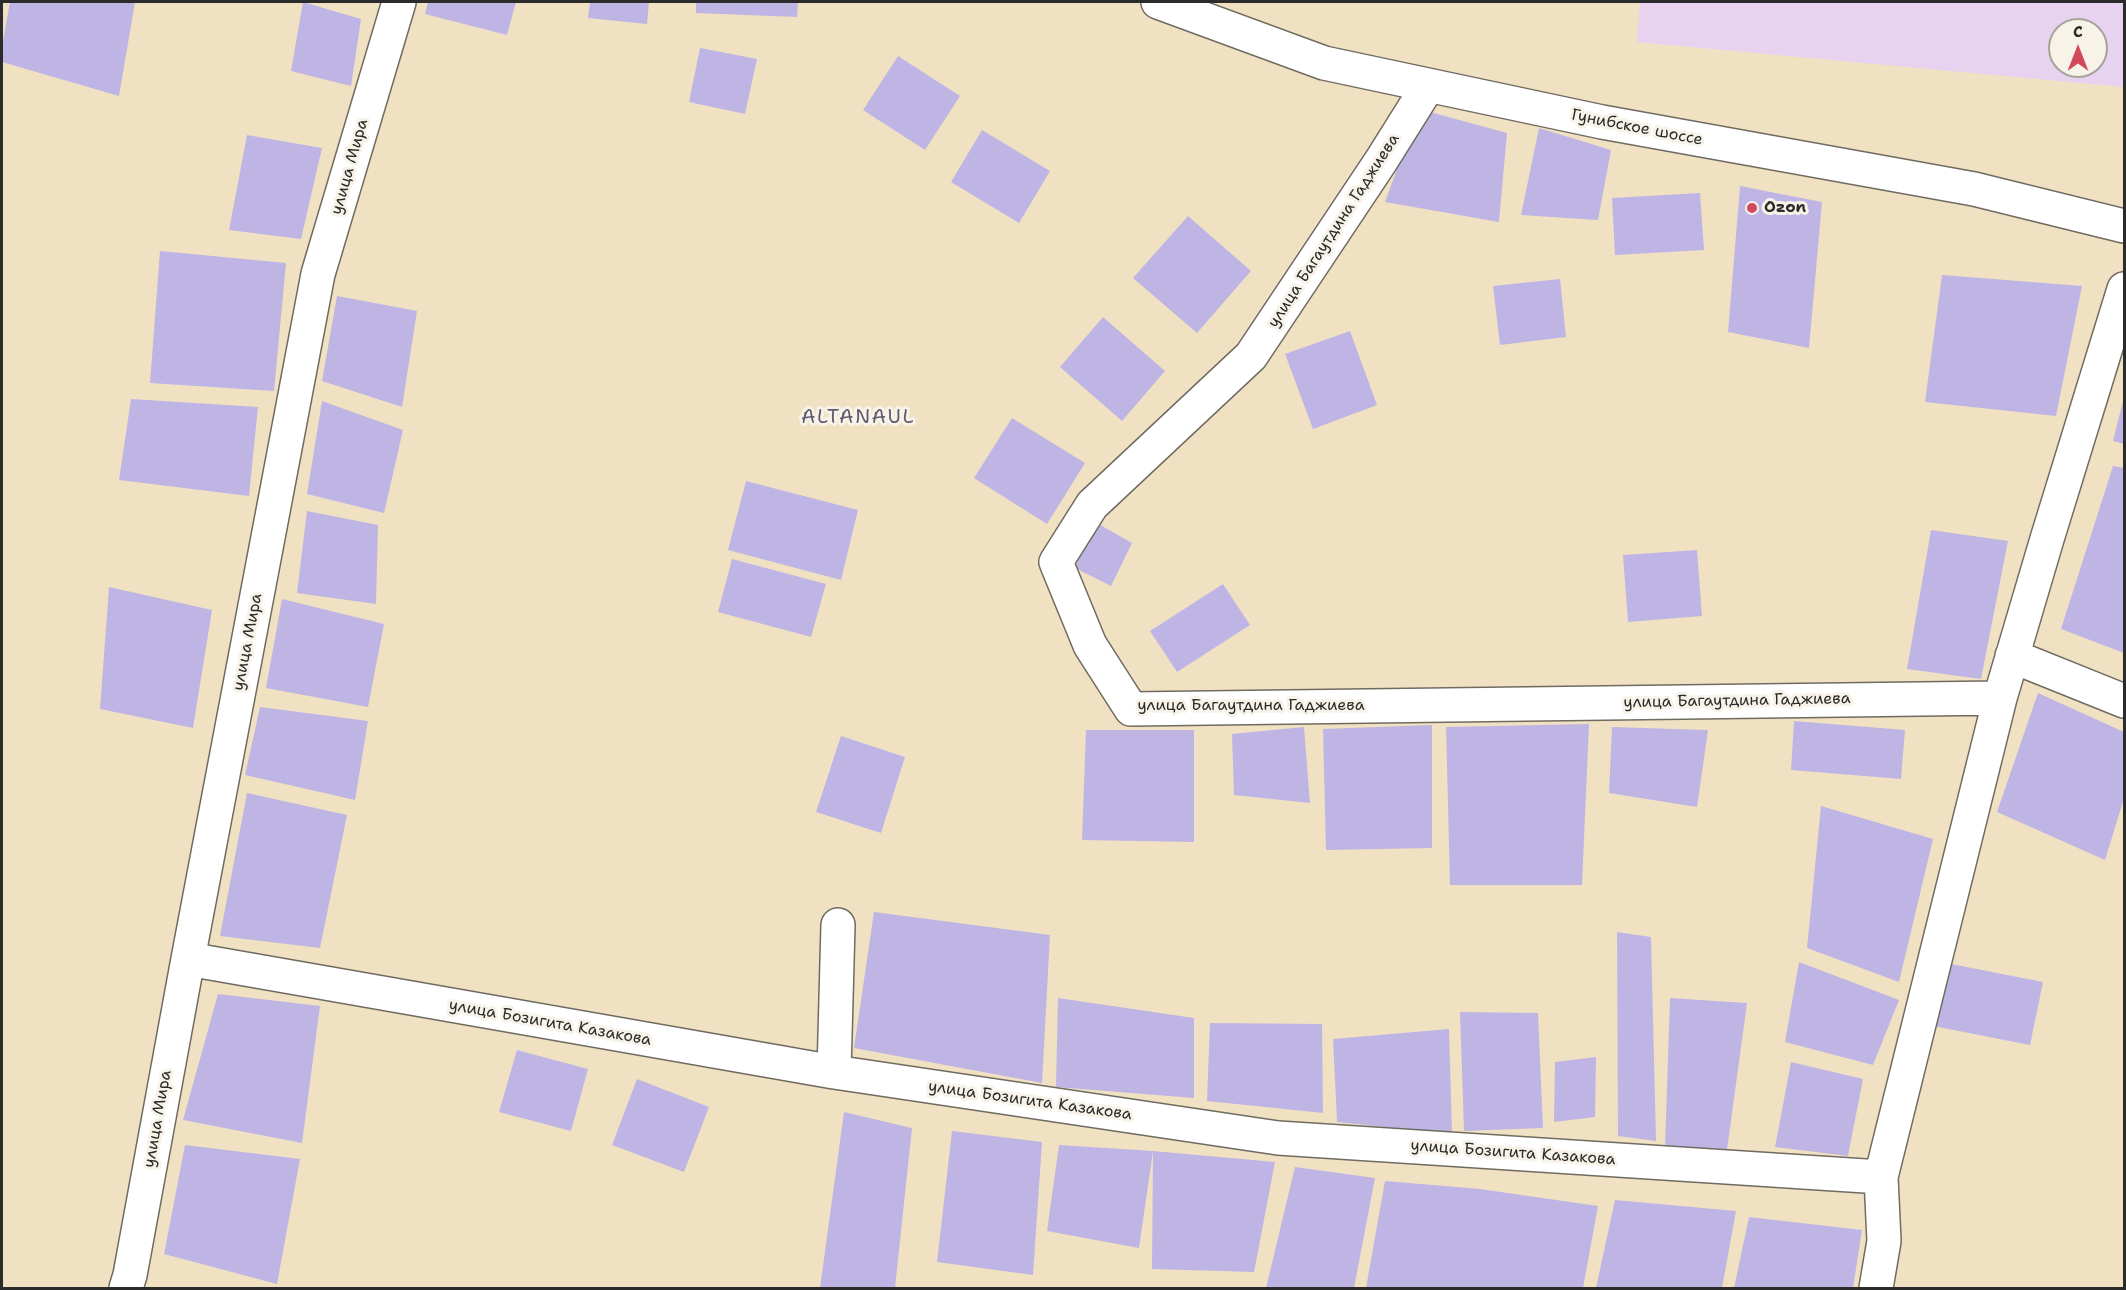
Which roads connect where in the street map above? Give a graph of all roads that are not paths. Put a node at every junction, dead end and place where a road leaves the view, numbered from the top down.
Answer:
1 (399, 2) edge
2 (1158, 2) edge
3 (1428, 86) junction
4 (2124, 226) edge
5 (2124, 289) edge
6 (2012, 656) junction
7 (2000, 698) junction
8 (2124, 701) edge
9 (838, 926) dead end
10 (188, 958) junction
11 (834, 1072) junction
12 (1881, 1177) junction
13 (126, 1288) edge
14 (1876, 1288) edge

1 - 10 street, улица Мира
2 - 3 street, Гунибское шоссе
3 - 4 street, Гунибское шоссе
3 - 7 street, улица Багаутдина Гаджиева
5 - 6 street
6 - 7 street
6 - 8 street
7 - 12 street
9 - 11 street
10 - 11 street, улица Бозигита Казакова
10 - 13 street, улица Мира
11 - 12 street, улица Бозигита Казакова
12 - 14 street

